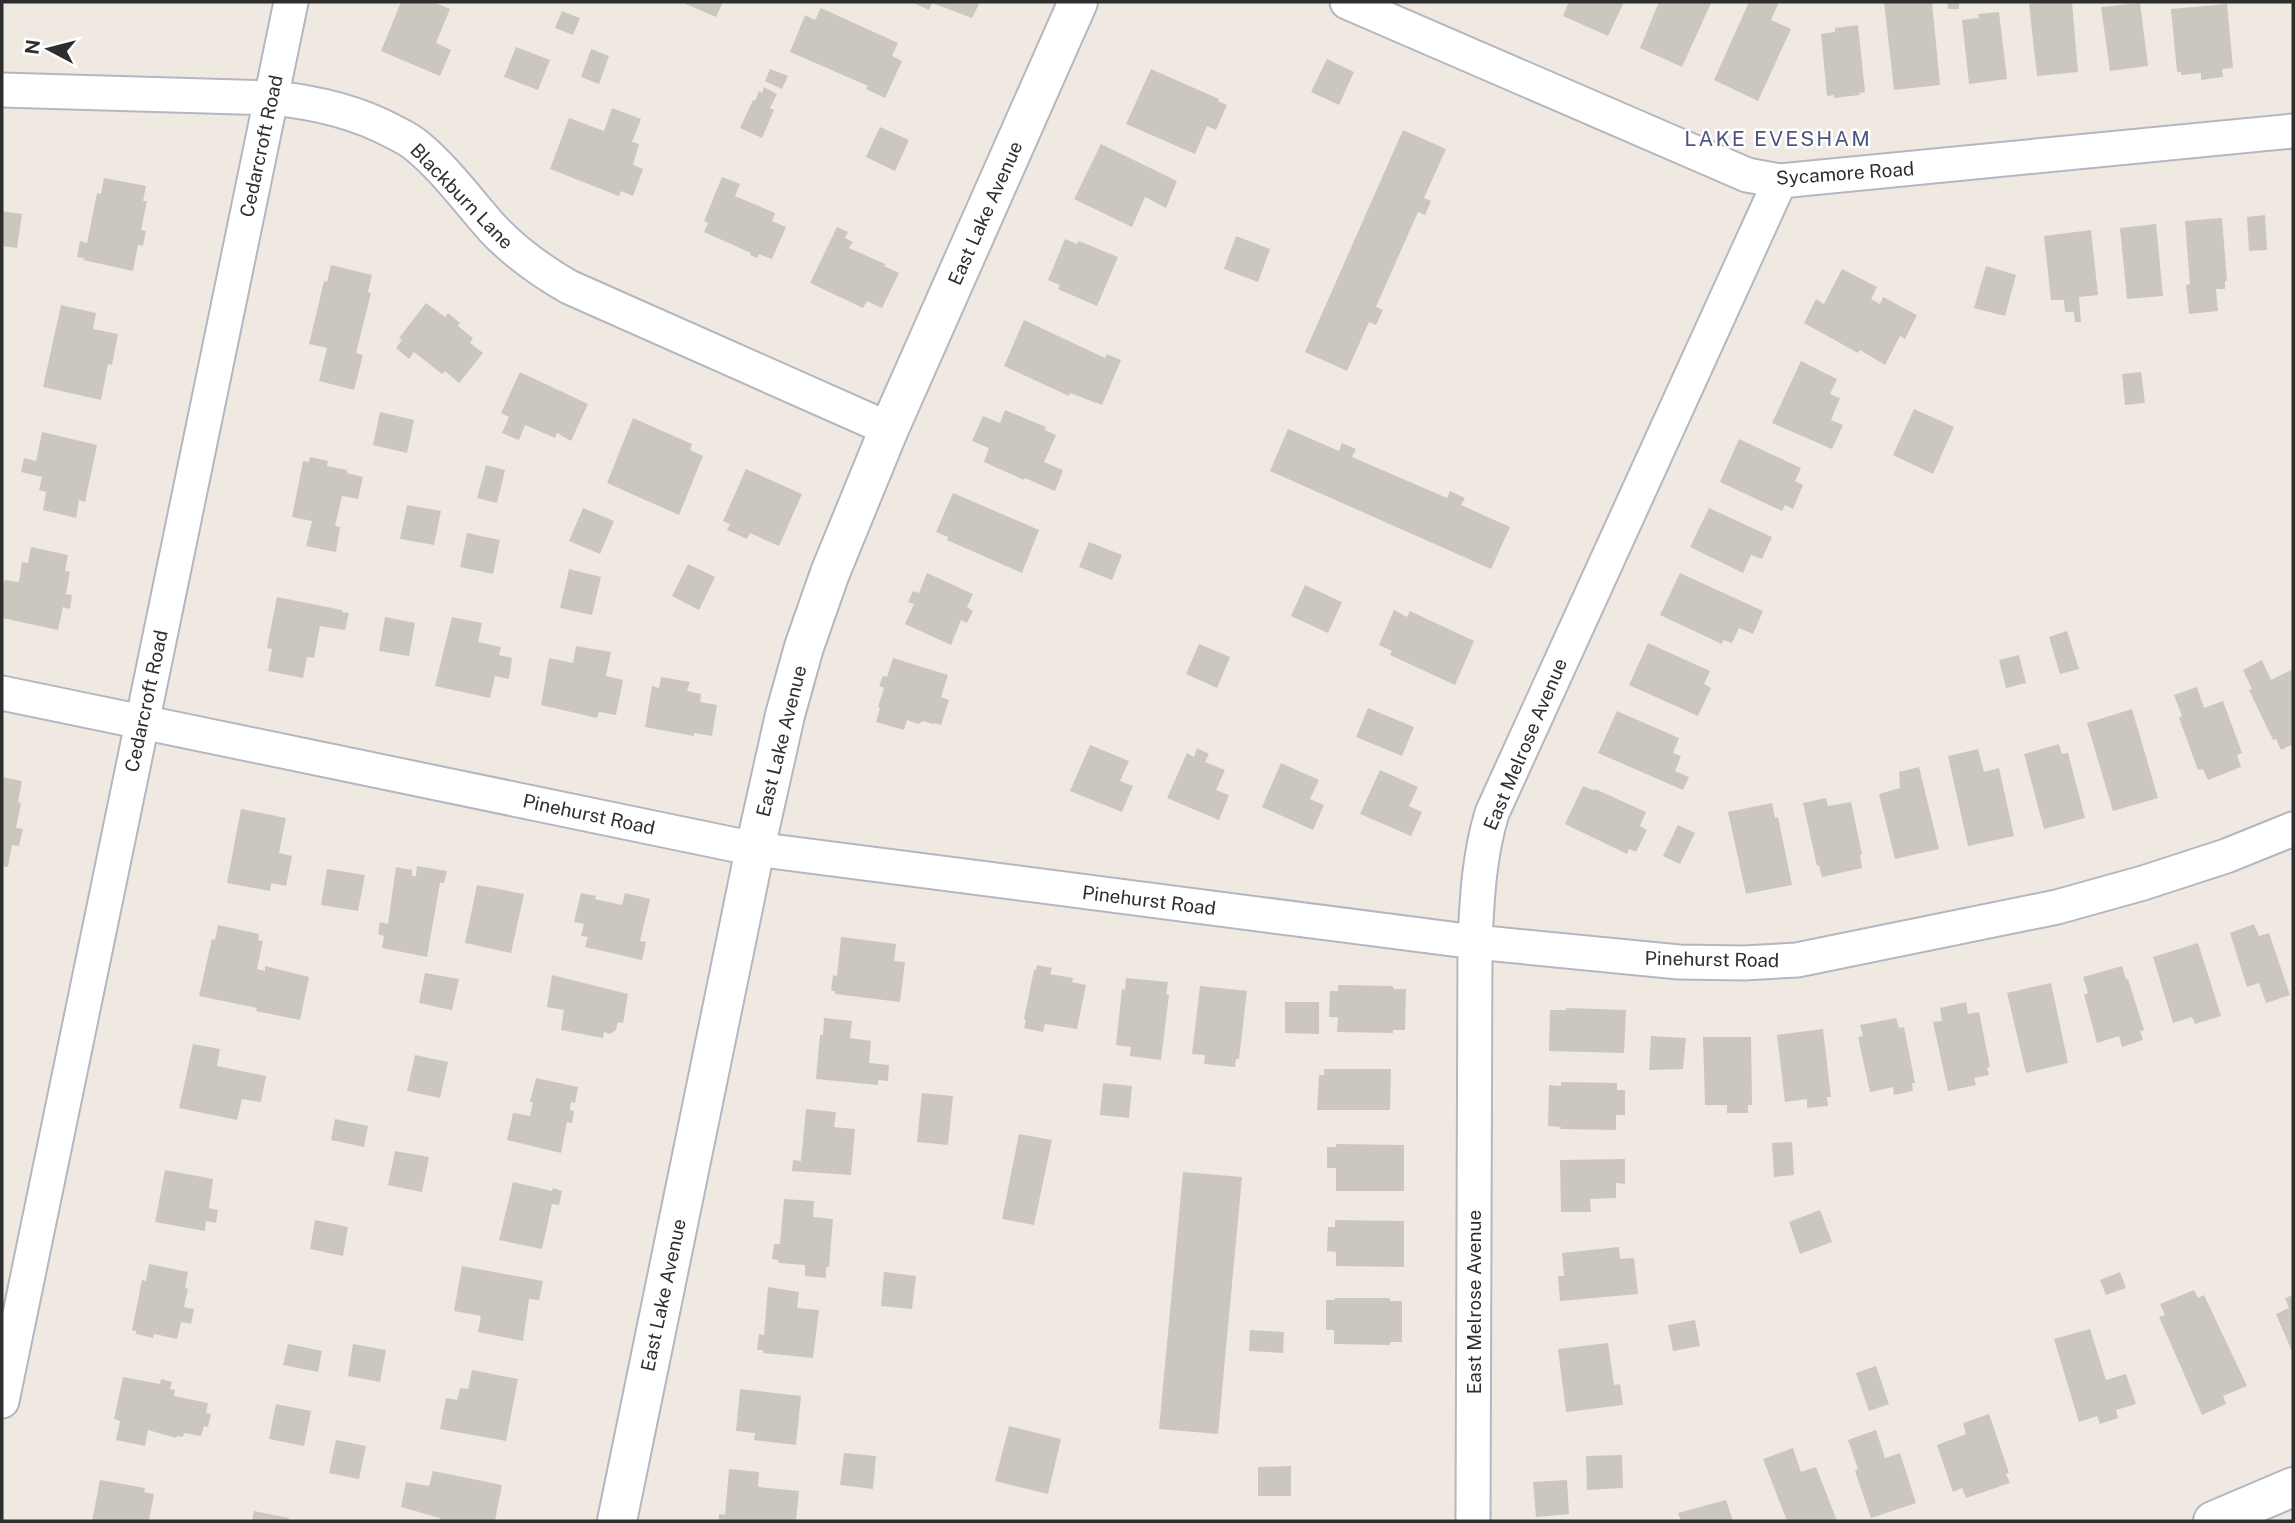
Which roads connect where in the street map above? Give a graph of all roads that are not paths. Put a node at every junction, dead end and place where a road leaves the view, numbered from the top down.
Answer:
1 (291, 2) edge
2 (1078, 2) edge
3 (1347, 2) edge
4 (2, 90) edge
5 (271, 98) junction
6 (2293, 131) edge
7 (1780, 181) junction
8 (889, 429) junction
9 (2, 693) edge
10 (142, 721) junction
11 (2293, 829) edge
12 (755, 849) junction
13 (1475, 942) junction
14 (2, 1401) edge
15 (2293, 1487) edge
16 (617, 1521) edge
17 (1473, 1521) edge
18 (2213, 1521) edge

1 - 5 street, Cedarcroft Road
2 - 8 street, East Lake Avenue
3 - 7 street, Sycamore Road
4 - 5 street, Blackburn Lane
5 - 8 street, Blackburn Lane
5 - 10 street, Cedarcroft Road
6 - 7 street, Sycamore Road
7 - 13 street, East Melrose Avenue
8 - 12 street, East Lake Avenue
9 - 10 street, Pinehurst Road
10 - 12 street, Pinehurst Road
10 - 14 street, Cedarcroft Road
11 - 13 street, Pinehurst Road
12 - 13 street, Pinehurst Road
12 - 16 street, East Lake Avenue
13 - 17 street, East Melrose Avenue
15 - 18 street

